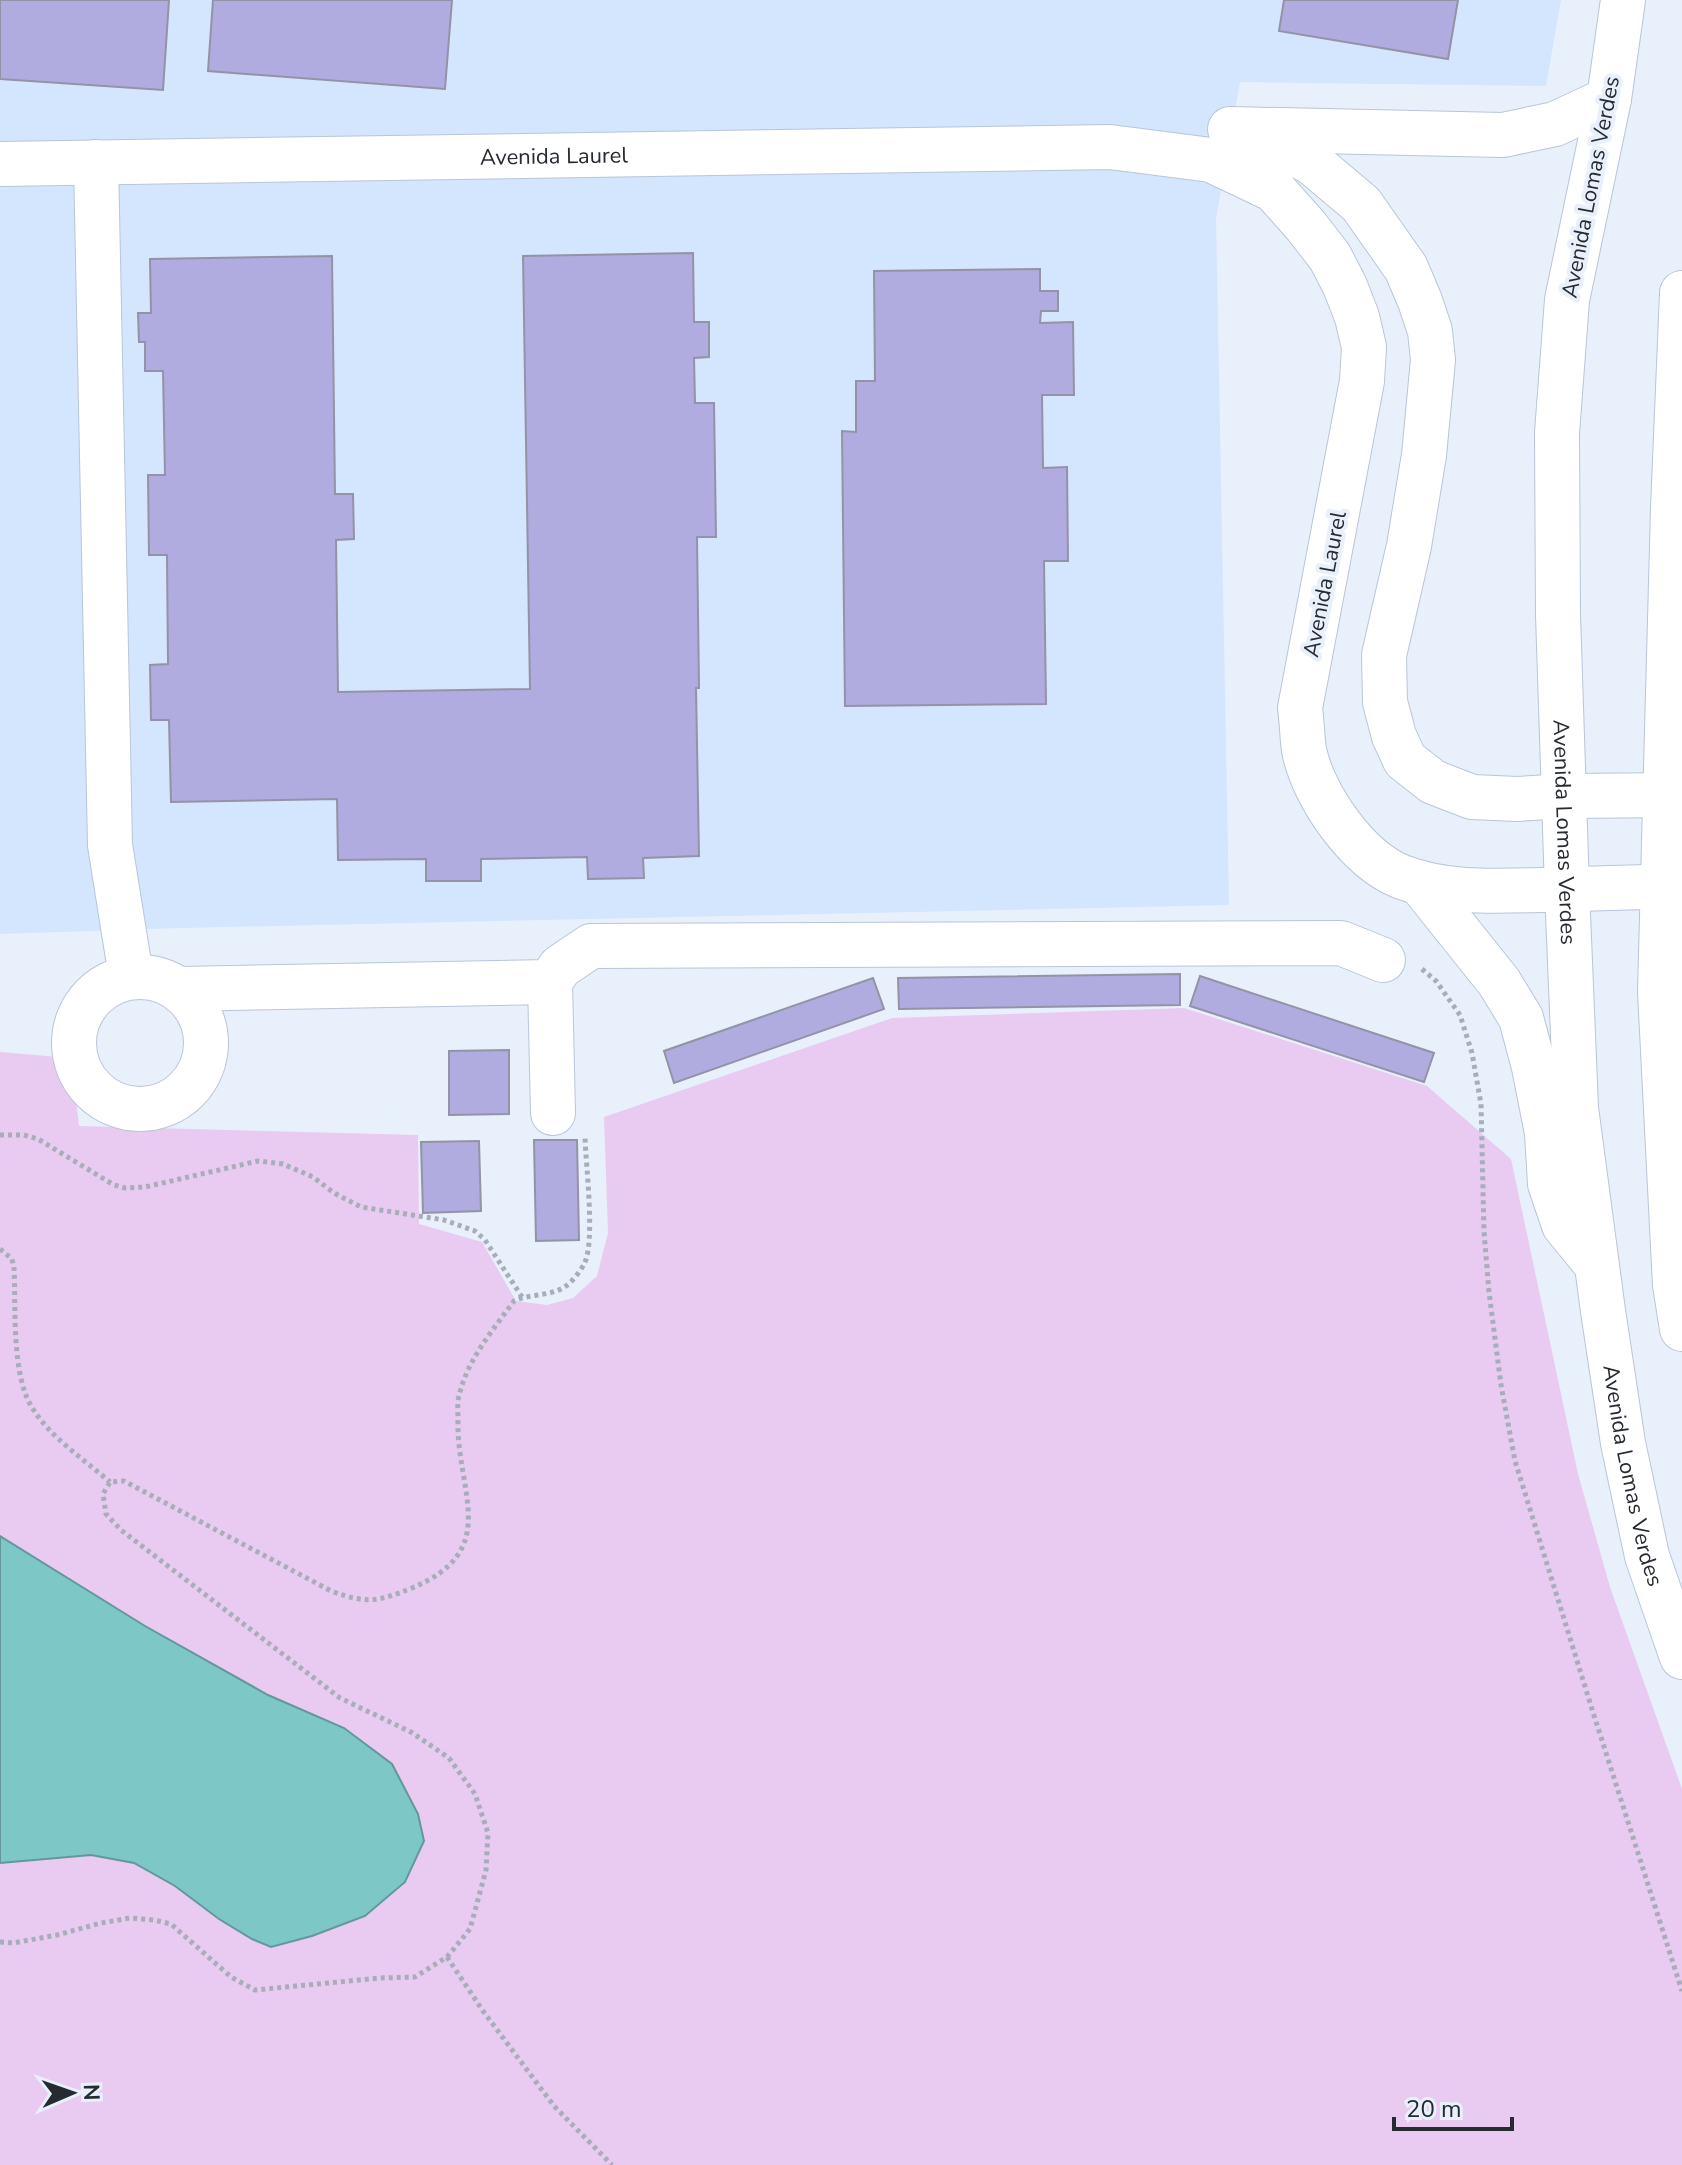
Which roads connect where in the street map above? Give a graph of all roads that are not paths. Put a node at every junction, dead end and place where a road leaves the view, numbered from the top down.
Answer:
1 (1623, 0) edge
2 (1609, 99) junction
3 (1230, 129) junction
4 (1110, 147) junction
5 (96, 162) junction
6 (0, 164) edge
7 (1682, 293) edge
8 (1674, 795) edge
9 (1565, 796) junction
10 (1419, 882) junction
11 (1672, 886) edge
12 (1567, 889) junction
13 (1383, 960) road end
14 (131, 976) junction
15 (550, 982) junction
16 (180, 989) junction
17 (1682, 990) edge
18 (1663, 1043) junction
19 (553, 1113) road end
20 (1596, 1265) junction
21 (1682, 1329) edge
22 (1682, 1657) edge

1 - 2 main road, Avenida Lomas Verdes
2 - 3 main road
2 - 9 main road, Avenida Lomas Verdes
3 - 4 main road, Avenida Laurel
3 - 9 main road, Avenida Laurel
4 - 5 main road, Avenida Laurel
4 - 10 main road, Avenida Laurel
5 - 6 main road, Avenida Laurel
5 - 14 main road
7 - 8 main road
8 - 9 main road, Avenida Laurel
8 - 11 main road
9 - 12 main road, Avenida Lomas Verdes
10 - 12 main road, Avenida Laurel
10 - 20 main road
11 - 12 main road, Avenida Laurel
11 - 18 main road
12 - 20 main road, Avenida Lomas Verdes
13 - 15 main road
14 - 16 main road
14 - 16 main road
15 - 16 main road
15 - 19 main road
17 - 18 main road
18 - 21 main road
20 - 22 main road, Avenida Lomas Verdes

